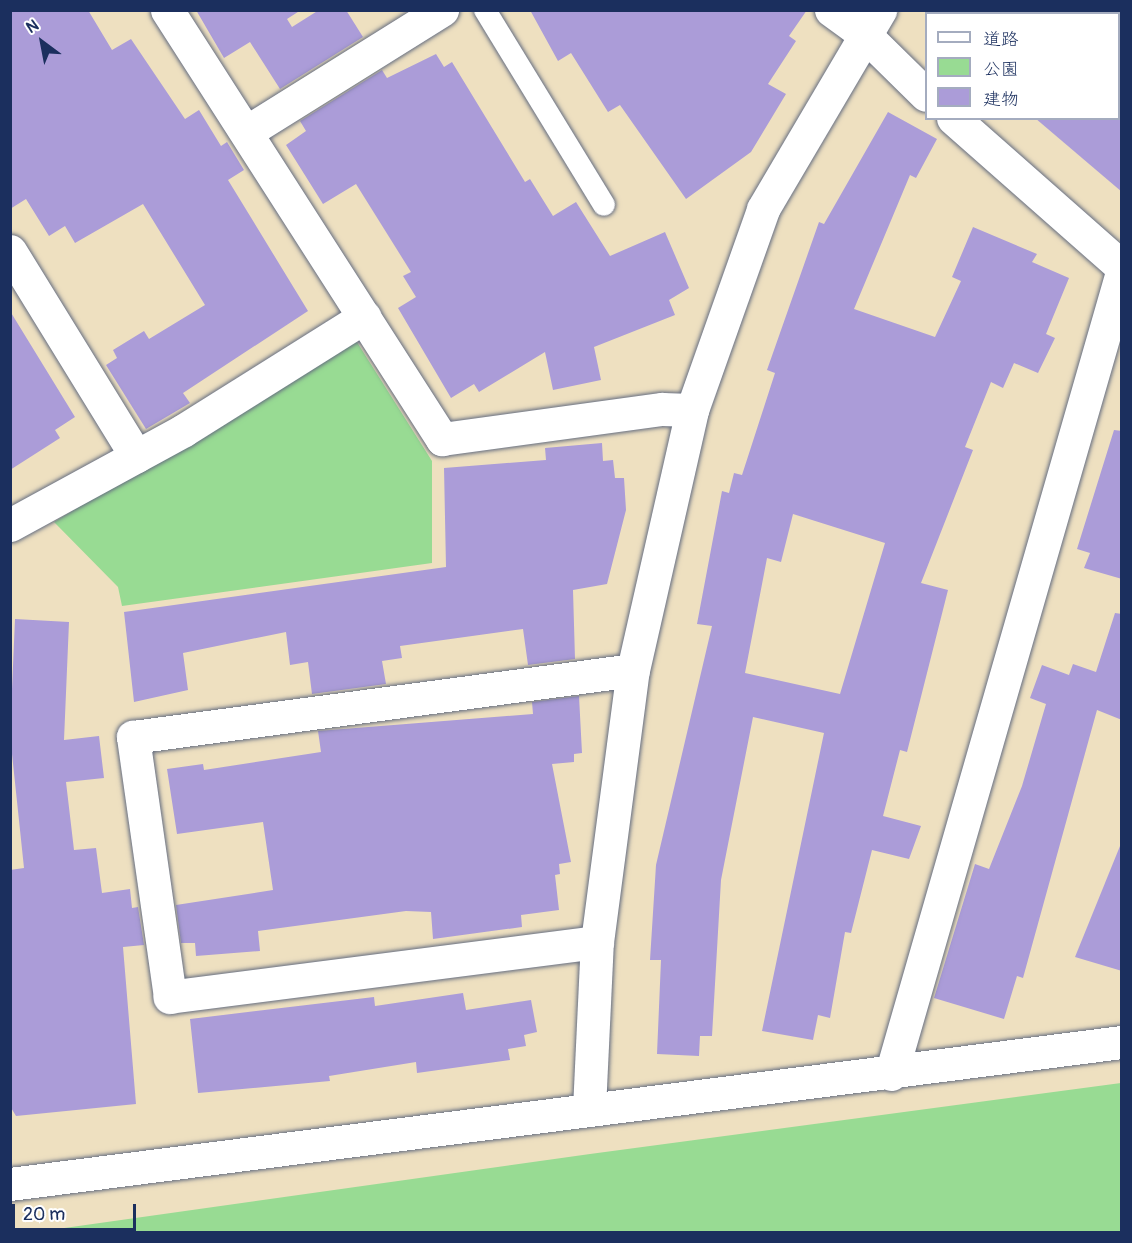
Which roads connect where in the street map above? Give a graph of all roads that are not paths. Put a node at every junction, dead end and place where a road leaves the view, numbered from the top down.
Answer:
1 (167, 10) edge
2 (442, 10) edge
3 (485, 10) edge
4 (831, 10) edge
5 (872, 22) edge
6 (925, 92) edge
7 (955, 120) edge
8 (248, 131) junction
9 (604, 205) dead end
10 (10, 251) edge
11 (1122, 267) edge
12 (1122, 272) edge
13 (364, 317) junction
14 (692, 411) junction
15 (136, 456) junction
16 (10, 525) edge
17 (633, 670) junction
18 (597, 942) junction
19 (1122, 1042) edge
20 (891, 1074) junction
21 (589, 1109) junction
22 (10, 1184) edge

1 - 8 street
2 - 8 street
3 - 9 lane
4 - 5 street
5 - 6 street
5 - 14 street
7 - 11 street
8 - 13 street
10 - 15 street
12 - 20 street
13 - 14 street
13 - 15 street
14 - 17 street
15 - 16 street
17 - 18 street
17 - 18 street
18 - 21 street
19 - 20 street
20 - 21 street
21 - 22 street

